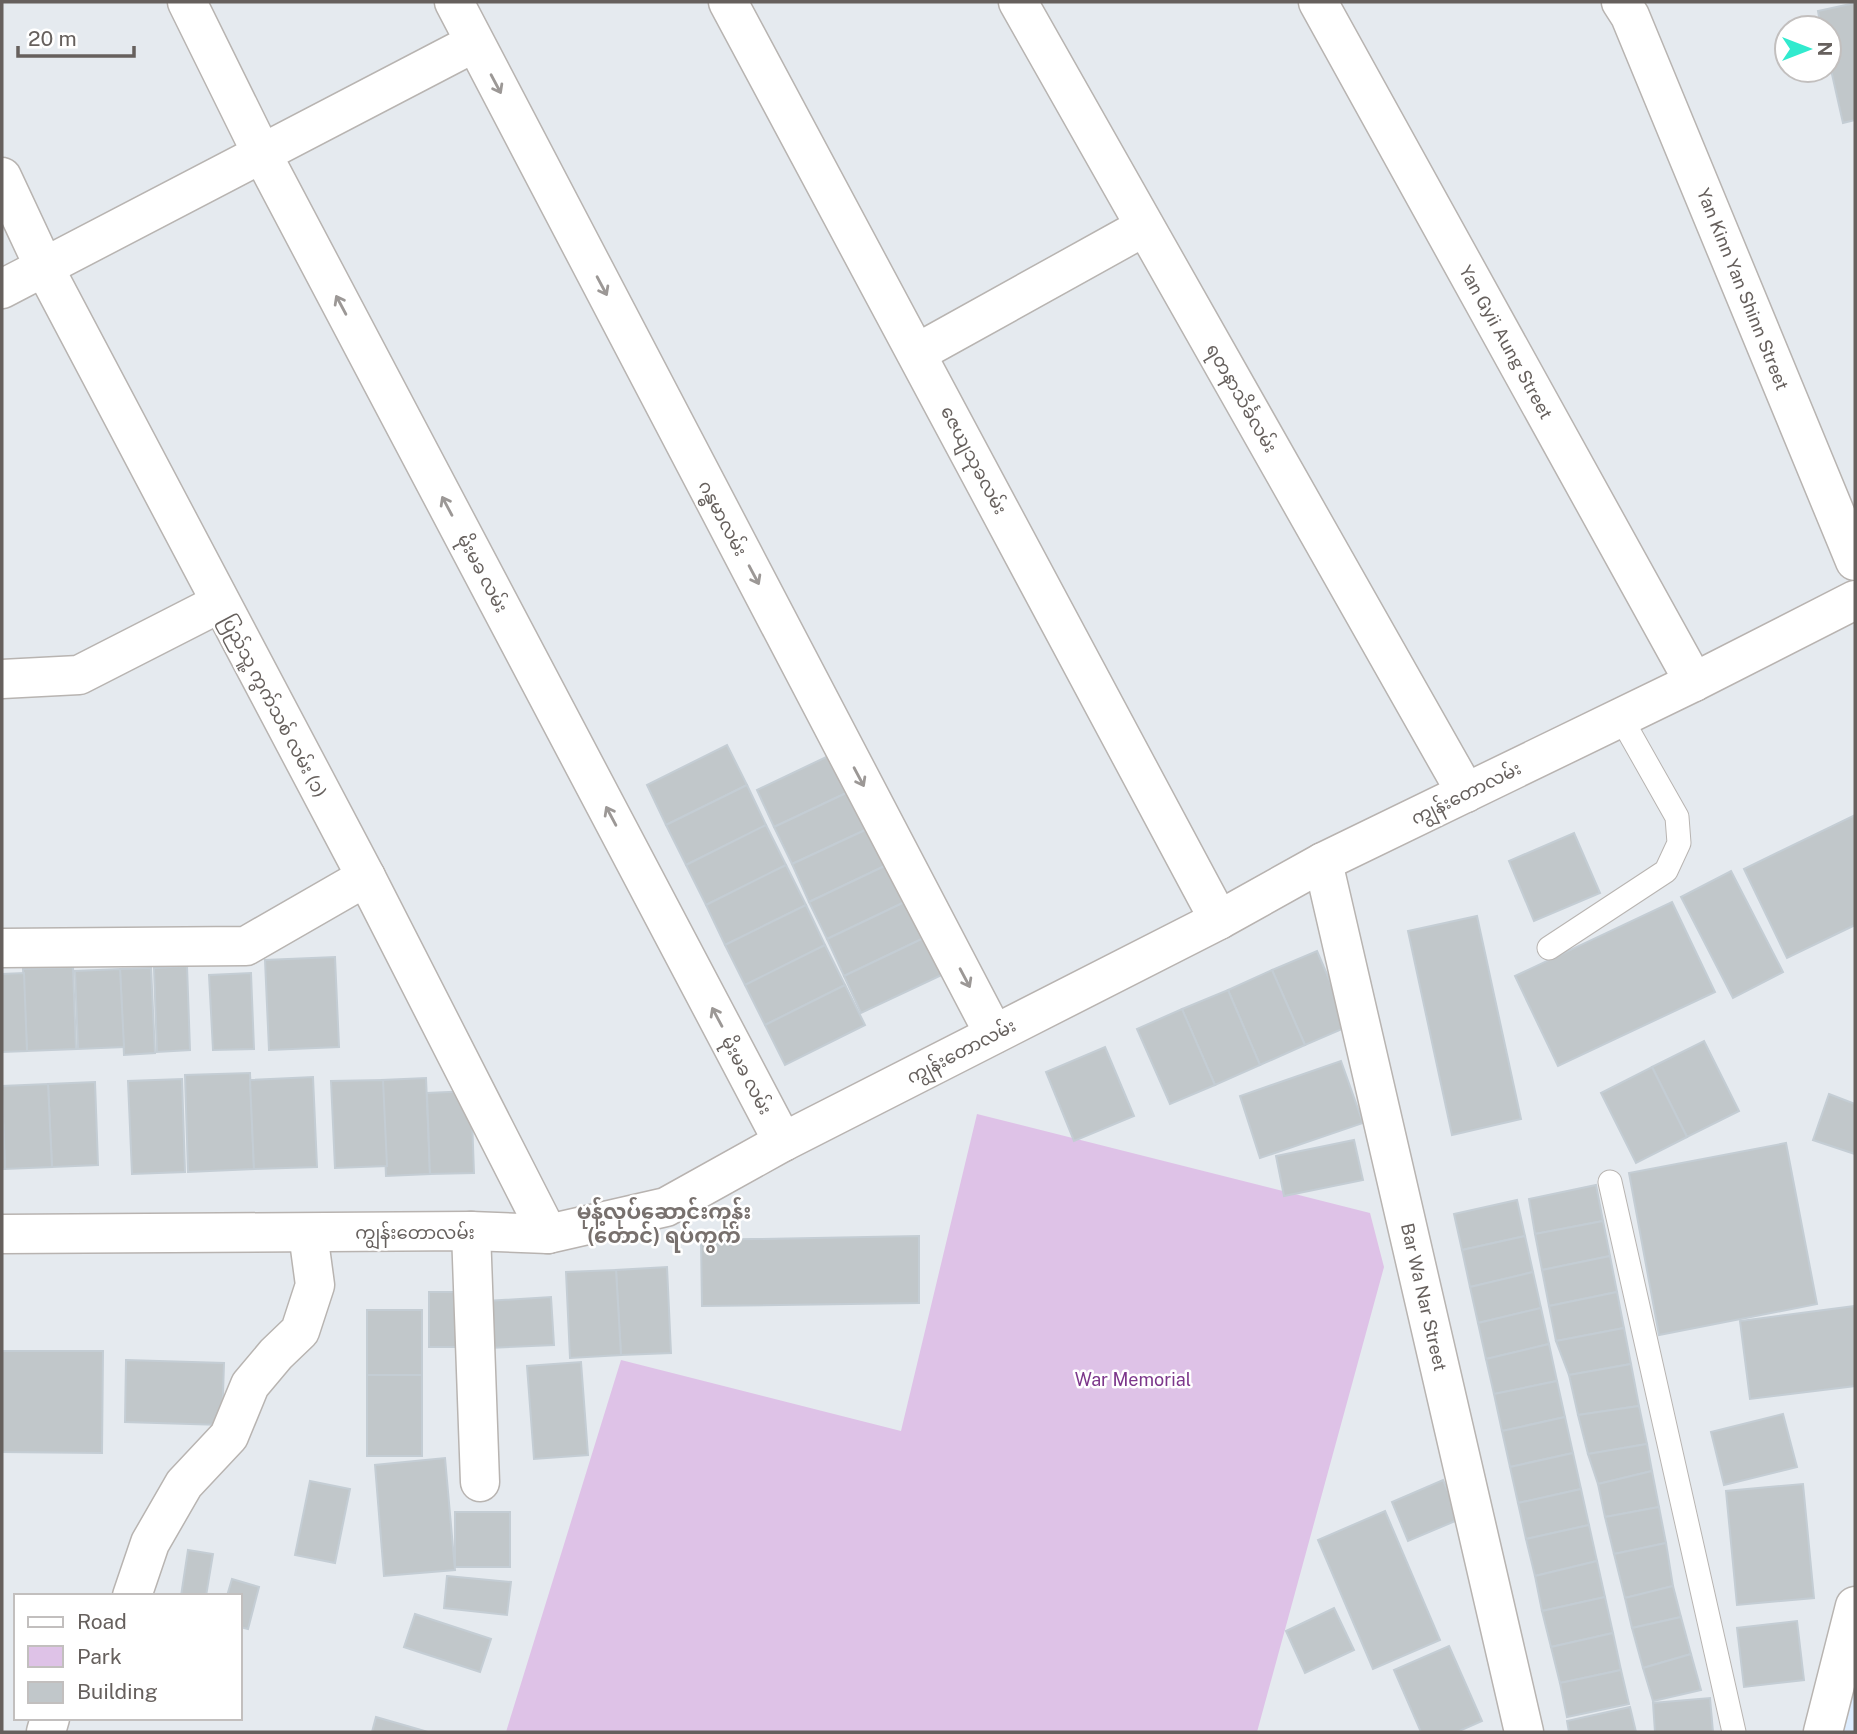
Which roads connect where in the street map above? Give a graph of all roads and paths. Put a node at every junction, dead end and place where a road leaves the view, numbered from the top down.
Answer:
1 (187, 2) edge
2 (454, 2) edge
3 (728, 2) edge
4 (1018, 2) edge
5 (1318, 2) edge
6 (1629, 7) edge
7 (474, 43) junction
8 (262, 154) junction
9 (2, 177) edge
10 (1144, 226) junction
11 (45, 269) junction
12 (2, 289) edge
13 (917, 353) junction
14 (1855, 561) edge
15 (1855, 600) edge
16 (220, 603) junction
17 (2, 679) edge
18 (1694, 682) junction
19 (1621, 718) junction
20 (1466, 793) junction
21 (1323, 862) junction
22 (366, 877) junction
23 (1219, 920) junction
24 (2, 948) edge
25 (1549, 948) dead end
26 (994, 1034) junction
27 (783, 1142) junction
28 (1611, 1182) dead end
29 (471, 1231) junction
30 (308, 1233) junction
31 (2, 1234) edge
32 (548, 1234) junction
33 (480, 1482) dead end
34 (133, 1594) edge
35 (1855, 1605) edge
36 (1524, 1732) edge
37 (1734, 1732) edge
38 (1823, 1732) edge

1 - 8 street, မိုးမခ လမ်း
2 - 7 street, ဂန္ဓမာလမ်း
3 - 13 street, ဇေယျသုခလမ်း
4 - 10 street, ရတနာသိင်္ခလမ်း
5 - 18 street, Yan Gyii Aung Street
6 - 14 street, Yan Kinn Yan Shinn Street
7 - 8 street
7 -> 26 street, ဂန္ဓမာလမ်း
8 - 11 street
27 -> 8 street, မိုးမခ လမ်း
9 - 11 street, ပြည်သူ့ ကွက်သစ် လမ်း (၁)
10 - 13 street
10 - 20 street, ရတနာသိင်္ခလမ်း
11 - 12 street
11 - 16 street, ပြည်သူ့ ကွက်သစ် လမ်း (၁)
13 - 23 street, ဇေယျသုခလမ်း
15 - 18 street, ကျွန်းတောလမ်း
16 - 17 street
16 - 22 street, ပြည်သူ့ ကွက်သစ် လမ်း (၁)
18 - 19 street, ကျွန်းတောလမ်း
19 - 20 street, ကျွန်းတောလမ်း
19 - 25 lane
20 - 21 street, ကျွန်းတောလမ်း
21 - 23 street, ကျွန်းတောလမ်း
21 - 36 street, Bar Wa Nar Street
22 - 24 street
22 - 32 street, ပြည်သူ့ ကွက်သစ် လမ်း (၁)
23 - 26 street, ကျွန်းတောလမ်း
26 - 27 street, ကျွန်းတောလမ်း
27 - 32 street, ကျွန်းတောလမ်း
28 - 37 lane
29 - 30 street, ကျွန်းတောလမ်း
29 - 32 street, ကျွန်းတောလမ်း
29 - 33 street
30 - 31 street, ကျွန်းတောလမ်း
30 - 34 street
35 - 38 street

